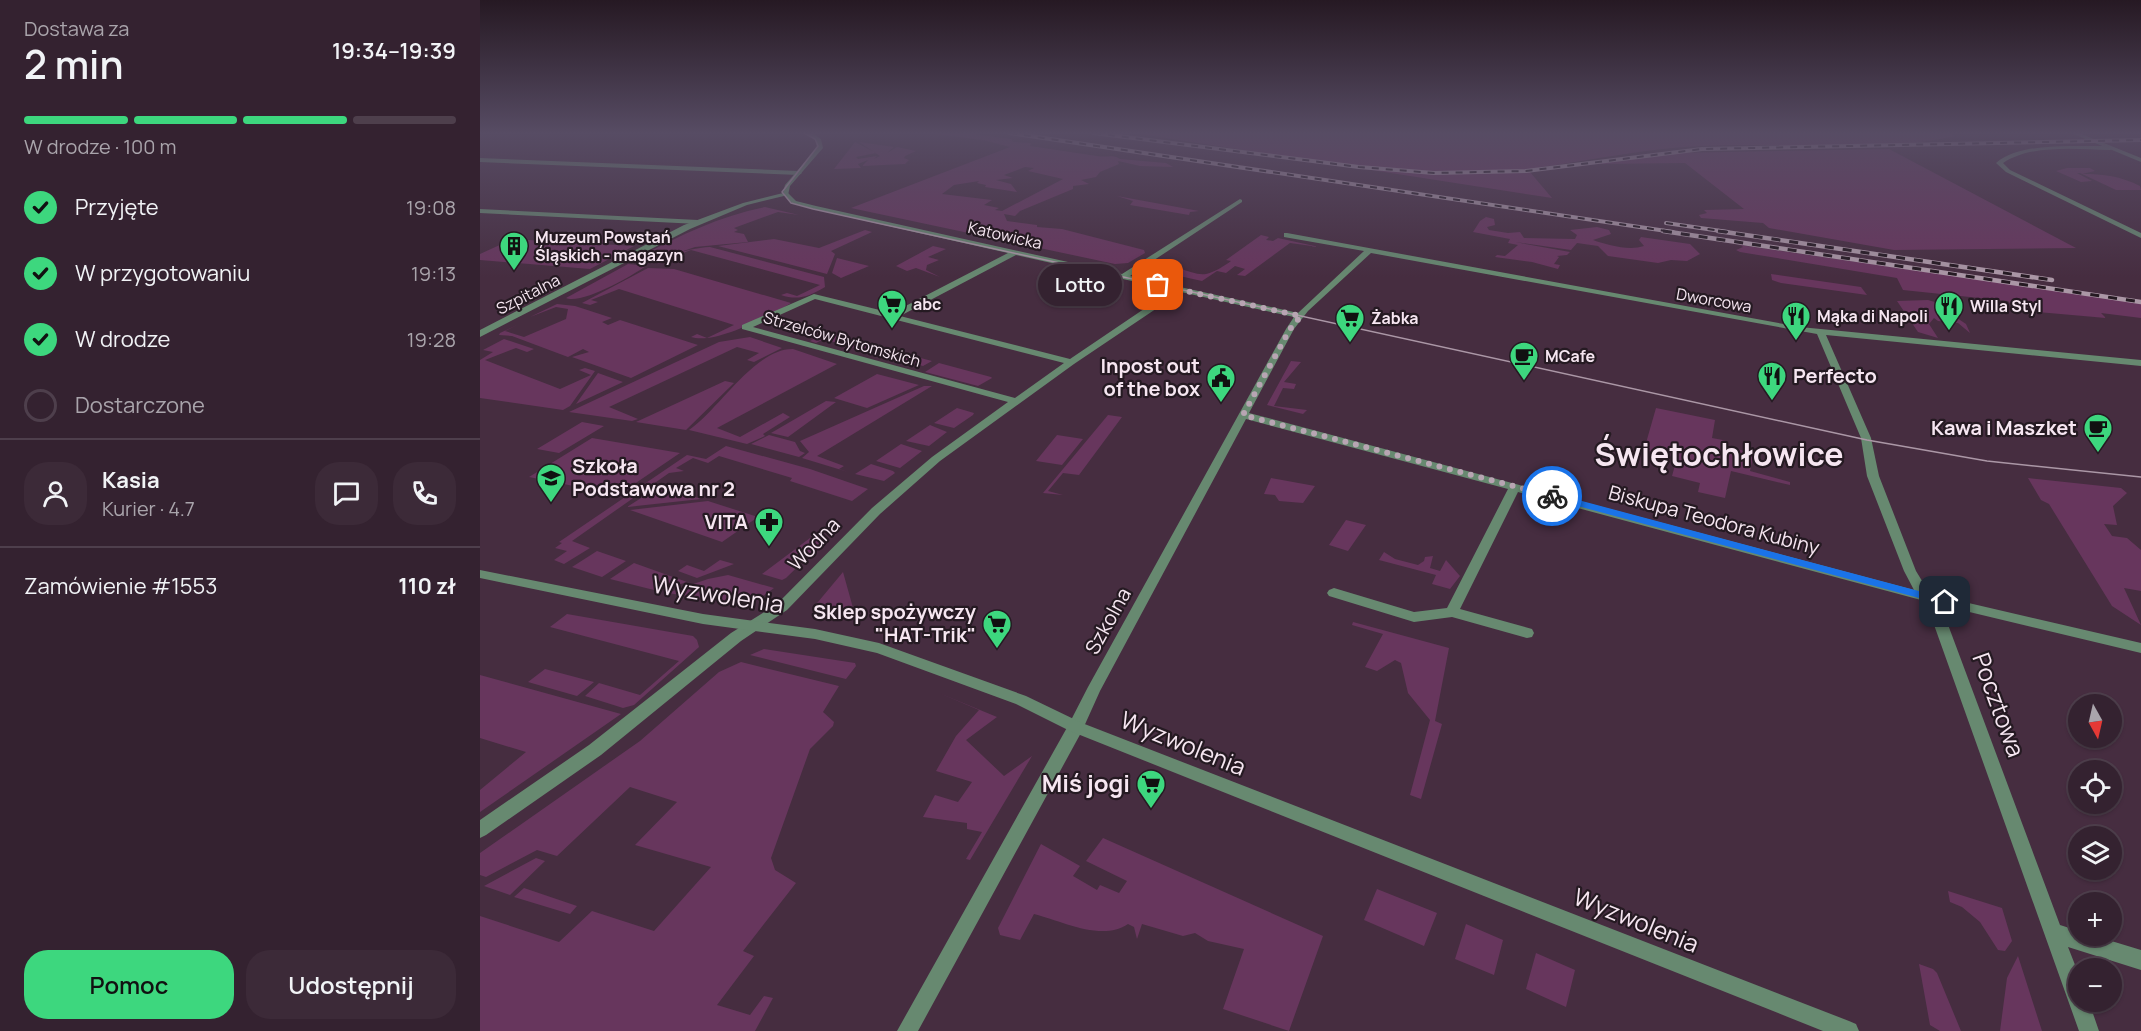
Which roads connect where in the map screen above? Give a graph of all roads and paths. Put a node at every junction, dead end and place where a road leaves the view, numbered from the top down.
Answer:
1 (792, 181) edge
2 (2029, 181) edge
3 (786, 194) junction
4 (1240, 201) dead end
5 (480, 211) edge
6 (698, 222) junction
7 (1287, 235) dead end
8 (2141, 236) edge
9 (1370, 250) junction
10 (1014, 253) junction
11 (1122, 277) junction
12 (1179, 289) junction
13 (893, 316) junction
14 (1301, 316) junction
15 (1820, 332) junction
16 (480, 334) edge
17 (1071, 362) junction
18 (2141, 363) edge
19 (1015, 401) junction
20 (1243, 415) junction
21 (1515, 486) junction
22 (480, 574) edge
23 (1334, 593) dead end
24 (1925, 597) junction
25 (1452, 612) junction
26 (753, 625) junction
27 (1527, 633) dead end
28 (2141, 648) edge
29 (1076, 727) junction
30 (480, 830) edge
31 (2055, 933) junction
32 (2141, 960) edge
33 (2068, 970) edge
34 (2082, 1012) edge
35 (907, 1031) edge
36 (1849, 1031) edge
37 (2089, 1031) edge

1 - 3 street
2 - 8 street
3 - 6 street, Szpitalna
3 - 10 street, Katowicka
4 - 11 street
5 - 6 street
6 - 16 street, Szpitalna
7 - 9 street, Dworcowa
9 - 14 street, Szkolna
9 - 15 street, Dworcowa
10 - 11 street, Katowicka
10 - 13 street, Strzelców Bytomskich
11 - 12 street, Katowicka
12 - 14 street, Katowicka
12 - 17 street, Wodna
13 - 17 street, Strzelców Bytomskich
13 - 19 street, Strzelców Bytomskich
14 - 20 street, Szkolna
15 - 18 street, Dworcowa
15 - 24 street, Pocztowa
17 - 19 street, Wodna
19 - 26 street, Wodna
20 - 21 street, Biskupa Teodora Kubiny
20 - 29 street, Szkolna
21 - 24 street, Biskupa Teodora Kubiny
21 - 25 street
22 - 26 street, Wyzwolenia
23 - 25 street
24 - 28 street, Biskupa Teodora Kubiny
24 - 31 street, Pocztowa
25 - 27 street
26 - 29 street, Wyzwolenia
26 - 30 street, Wodna
29 - 35 street, Szkolna
29 - 36 street, Wyzwolenia
31 - 32 street
31 - 33 street, Pocztowa
34 - 37 street, Pocztowa

